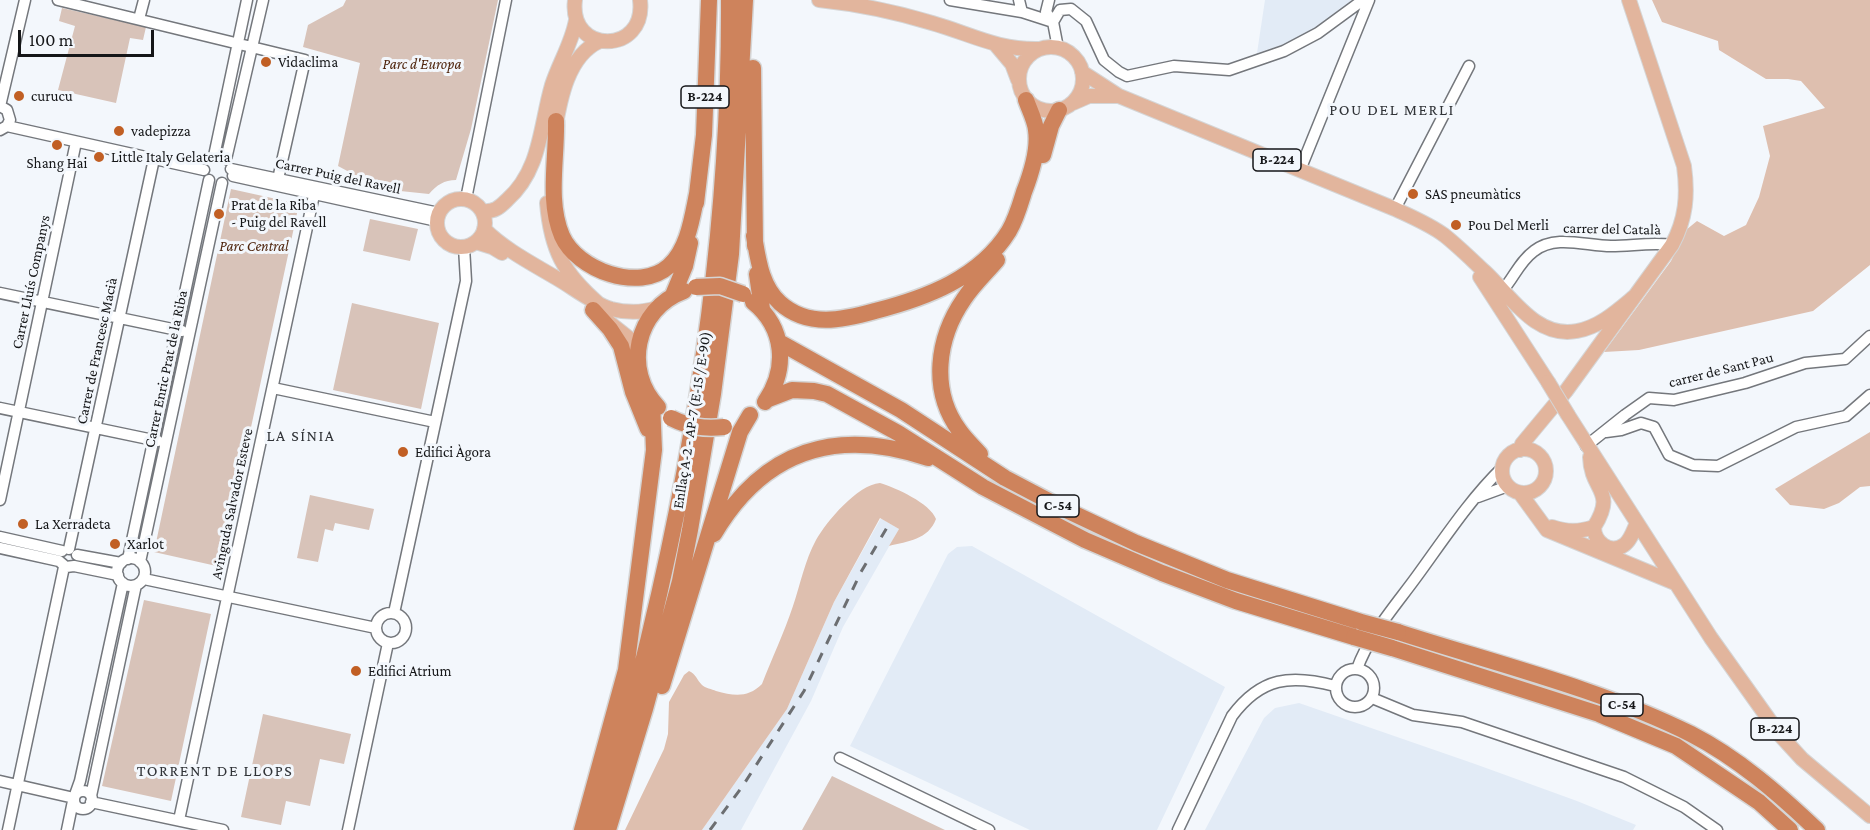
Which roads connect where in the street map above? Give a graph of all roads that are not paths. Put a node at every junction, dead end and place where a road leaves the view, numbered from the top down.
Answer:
1 (25, 0) edge
2 (58, 0) edge
3 (144, 0) edge
4 (247, 0) edge
5 (263, 0) edge
6 (506, 0) edge
7 (575, 0) edge
8 (653, 0) edge
9 (709, 0) edge
10 (729, 0) edge
11 (745, 0) edge
12 (752, 0) edge
13 (819, 0) edge
14 (950, 0) edge
15 (1019, 0) edge
16 (1049, 0) edge
17 (1363, 0) edge
18 (1369, 0) edge
19 (1629, 0) edge
20 (640, 6) edge
21 (1022, 12) junction
22 (139, 19) junction
23 (576, 20) junction
24 (1053, 22) junction
25 (600, 41) junction
26 (238, 43) junction
27 (996, 45) junction
28 (252, 46) junction
29 (1058, 48) junction
30 (1039, 49) junction
31 (1469, 66) dead end
32 (1082, 72) junction
33 (1018, 80) junction
34 (1119, 96) junction
35 (1026, 99) junction
36 (0, 106) edge
37 (1066, 106) junction
38 (556, 121) junction
39 (6, 125) edge
40 (76, 142) junction
41 (154, 159) junction
42 (226, 159) junction
43 (208, 167) junction
44 (1300, 170) junction
45 (228, 176) junction
46 (278, 179) junction
47 (697, 194) junction
48 (314, 195) junction
49 (466, 199) junction
50 (1395, 209) junction
51 (483, 211) junction
52 (438, 217) junction
53 (484, 229) junction
54 (754, 236) junction
55 (470, 244) junction
56 (1672, 245) junction
57 (1467, 257) junction
58 (1502, 291) junction
59 (0, 293) edge
60 (673, 295) junction
61 (1635, 296) junction
62 (42, 301) junction
63 (596, 307) junction
64 (657, 308) junction
65 (762, 309) junction
66 (119, 317) junction
67 (176, 330) junction
68 (189, 333) junction
69 (1870, 336) edge
70 (778, 342) junction
71 (637, 349) junction
72 (273, 387) junction
73 (1870, 394) edge
74 (766, 400) junction
75 (652, 401) junction
76 (0, 408) edge
77 (19, 412) junction
78 (750, 415) junction
79 (435, 422) junction
80 (1539, 423) junction
81 (96, 428) junction
82 (1605, 432) junction
83 (153, 440) junction
84 (166, 443) junction
85 (1588, 449) junction
86 (654, 450) junction
87 (1520, 450) junction
88 (1537, 453) junction
89 (954, 467) junction
90 (1503, 467) junction
91 (1005, 478) junction
92 (1508, 486) junction
93 (1539, 488) junction
94 (1520, 493) junction
95 (1476, 499) junction
96 (0, 500) edge
97 (1538, 518) junction
98 (1636, 525) junction
99 (1594, 527) junction
100 (0, 537) edge
101 (0, 548) edge
102 (703, 553) junction
103 (67, 558) junction
104 (122, 570) junction
105 (141, 574) junction
106 (1675, 583) junction
107 (228, 593) junction
108 (394, 613) junction
109 (376, 625) junction
110 (1358, 629) junction
111 (1395, 640) junction
112 (388, 643) junction
113 (1357, 669) junction
114 (1335, 686) junction
115 (1372, 698) junction
116 (840, 758) dead end
117 (0, 781) edge
118 (18, 785) junction
119 (74, 798) junction
120 (91, 799) junction
121 (1870, 816) edge
122 (179, 820) junction
123 (8, 830) edge
124 (67, 830) edge
125 (223, 830) edge
126 (348, 830) edge
127 (582, 830) edge
128 (596, 830) edge
129 (608, 830) edge
130 (617, 830) edge
131 (989, 830) edge
132 (1178, 830) edge
133 (1717, 830) edge
134 (1790, 830) edge
135 (1817, 830) edge

1 - 36 street
2 - 22 street
3 - 22 street
4 - 26 street, Carrer Enric Prat de la Riba
5 - 28 street
6 - 49 street
7 - 23 main road
8 - 20 main road
9 - 47 highway, B-224
10 - 128 highway, Enllaç A-2 - AP-7 (E-15 / E-90)
11 - 129 highway, Enllaç A-2 - AP-7 (E-15 / E-90)
12 - 54 highway
13 - 27 main road
14 - 21 street
15 - 21 street
16 - 24 street
17 - 24 street
18 - 44 street
19 - 56 main road
20 - 25 main road
21 - 24 street
22 - 26 street
23 - 25 main road
23 - 51 main road
24 - 29 street
25 - 38 main road
26 - 28 street
26 - 43 street, Carrer Enric Prat de la Riba
27 - 30 main road
27 - 33 main road
28 - 42 street
28 - 46 street
29 - 30 main road
29 - 32 main road, B-224
30 - 33 main road
31 - 50 street
32 - 34 main road, B-224
32 - 37 main road
33 - 35 main road
34 - 37 main road, B-224
34 - 44 main road, B-224
35 - 37 main road, B-224
35 - 54 highway
36 - 39 street
37 - 91 highway
38 - 47 highway
38 - 63 main road
39 - 40 street
39 - 43 street
40 - 41 street
40 - 62 street, Carrer Lluís Companys
41 - 43 street
41 - 66 street, Carrer de Francesc Macià
42 - 43 street
42 - 45 street
43 - 45 street
43 - 67 street, Carrer Enric Prat de la Riba
44 - 50 main road, B-224
45 - 46 street, Carrer Puig del Ravell
45 - 48 street, Carrer Puig del Ravell
45 - 68 street, Carrer Enric Prat de la Riba
46 - 52 street, Carrer Puig del Ravell
47 - 60 highway
48 - 52 street, Carrer Puig del Ravell
48 - 72 street, Avinguda Salvador Esteve
49 - 51 main road
49 - 52 main road
50 - 57 main road, B-224
51 - 53 main road
52 - 55 main road
53 - 55 main road
53 - 63 main road
54 - 65 highway
55 - 63 main road
55 - 79 street
56 - 58 street, carrer del Català
56 - 61 main road
57 - 58 main road
57 - 85 main road, B-224, bridge
58 - 61 main road
59 - 62 street
60 - 64 highway, C-54 / C-54
60 - 65 highway, C-54 / C-54, bridge
61 - 80 main road
62 - 66 street
62 - 77 street, Carrer Lluís Companys
63 - 64 main road
63 - 71 main road
63 - 86 highway
64 - 71 highway, C-54 / C-54
65 - 70 highway, C-54 / C-54
66 - 67 street
66 - 81 street, Carrer de Francesc Macià
67 - 68 street
67 - 83 street, Carrer Enric Prat de la Riba
68 - 84 street, Carrer Enric Prat de la Riba
69 - 82 street, carrer de Sant Pau
70 - 74 highway, C-54 / C-54
70 - 91 highway, C-54
71 - 75 highway, C-54 / C-54
72 - 79 street
72 - 107 street, Avinguda Salvador Esteve
73 - 82 street
74 - 78 highway, C-54 / C-54
74 - 89 highway, C-54 / C-54
75 - 78 highway, C-54 / C-54, bridge
75 - 86 highway
76 - 77 street
77 - 81 street
77 - 96 street, Carrer Lluís Companys
78 - 102 highway
79 - 108 street
80 - 87 main road
80 - 88 main road
81 - 83 street
81 - 103 street, Carrer de Francesc Macià
82 - 85 street, carrer de Sant Pau
83 - 84 street
83 - 104 street, Carrer Enric Prat de la Riba
84 - 105 street, Carrer Enric Prat de la Riba
85 - 98 main road, B-224
85 - 99 main road
86 - 127 highway
87 - 88 main road
87 - 90 main road
88 - 93 main road
89 - 102 highway
89 - 110 highway, C-54 / C-54
90 - 92 main road
90 - 95 street
91 - 110 highway, C-54
92 - 94 main road
92 - 95 street
93 - 94 main road
93 - 97 main road
94 - 97 main road
95 - 113 street
97 - 99 main road
97 - 106 main road
98 - 99 main road
98 - 106 main road, B-224
100 - 103 street
101 - 103 street
102 - 130 highway
103 - 104 street
103 - 118 street, Carrer de Francesc Macià
104 - 105 street
104 - 105 street
104 - 119 street, Carrer Enric Prat de la Riba
105 - 107 street
105 - 120 street, Carrer Enric Prat de la Riba
106 - 121 main road, B-224
107 - 109 street
107 - 122 street, Avinguda Salvador Esteve
108 - 109 street
108 - 112 street
109 - 112 street
110 - 111 highway, C-54 / C-54, bridge
111 - 134 highway, C-54 / C-54
111 - 135 highway, C-54 / C-54
112 - 126 street
113 - 114 street
113 - 115 street
114 - 115 street
114 - 132 street
115 - 133 street
116 - 131 street
117 - 118 street
118 - 119 street
118 - 123 street, Carrer de Francesc Macià
119 - 120 street
119 - 124 street, Carrer Enric Prat de la Riba
120 - 122 street
122 - 125 street

